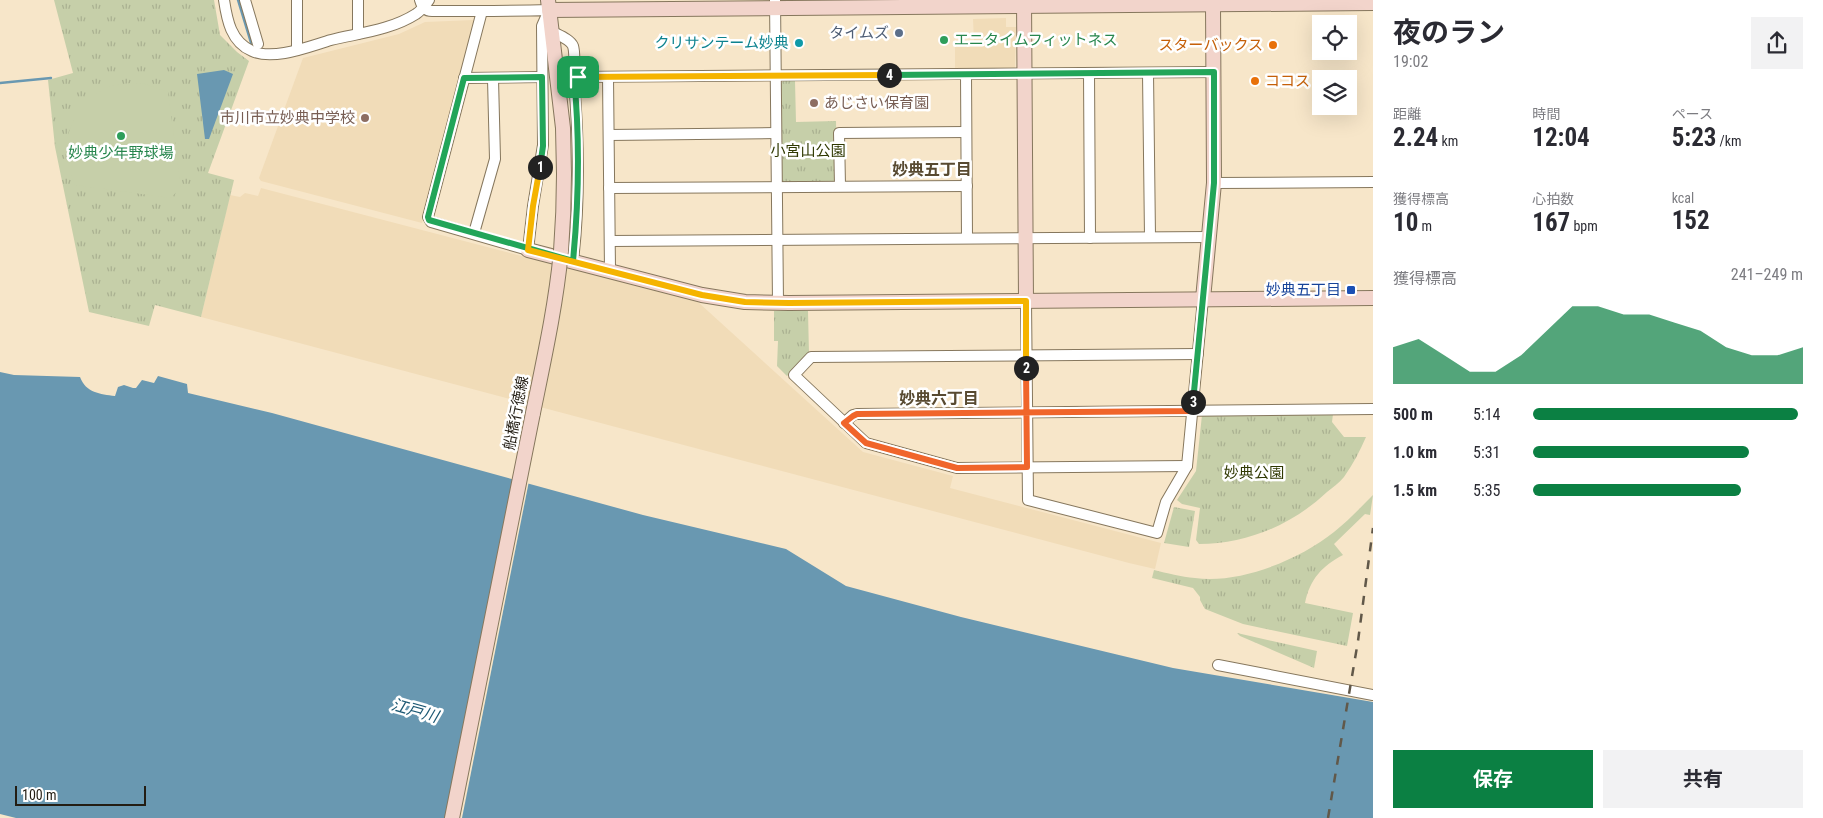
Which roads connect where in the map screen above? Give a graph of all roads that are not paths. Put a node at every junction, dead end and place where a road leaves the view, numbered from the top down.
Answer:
1 (224, 0) edge
2 (245, 0) edge
3 (296, 0) edge
4 (358, 0) edge
5 (424, 2) edge
6 (1214, 2) edge
7 (1317, 2) edge
8 (1024, 3) edge
9 (1373, 3) edge
10 (775, 4) edge
11 (549, 5) edge
12 (482, 11) junction
13 (551, 31) junction
14 (358, 34) junction
15 (258, 44) dead end
16 (297, 50) junction
17 (1214, 72) junction
18 (1088, 73) junction
19 (1148, 73) junction
20 (966, 74) junction
21 (1024, 74) junction
22 (776, 76) junction
23 (542, 77) junction
24 (574, 77) junction
25 (608, 77) junction
26 (464, 78) junction
27 (493, 78) junction
28 (966, 132) junction
29 (776, 133) junction
30 (609, 135) junction
31 (1373, 182) edge
32 (1214, 183) junction
33 (840, 186) junction
34 (967, 186) junction
35 (777, 187) junction
36 (609, 188) junction
37 (474, 233) junction
38 (1150, 236) junction
39 (1209, 237) junction
40 (967, 238) junction
41 (1026, 238) junction
42 (1090, 238) junction
43 (777, 240) junction
44 (610, 241) junction
45 (528, 250) junction
46 (573, 261) junction
47 (610, 270) junction
48 (1373, 298) edge
49 (1203, 299) junction
50 (1026, 301) junction
51 (778, 303) junction
52 (1198, 354) junction
53 (1026, 356) junction
54 (1373, 409) edge
55 (1192, 411) junction
56 (1027, 412) junction
57 (844, 423) junction
58 (1187, 466) junction
59 (1027, 467) junction
60 (1218, 665) dead end
61 (1373, 695) edge
62 (452, 818) edge

1 - 16 street
2 - 15 street
3 - 16 street
4 - 14 street
5 - 12 street
5 - 14 street
6 - 7 street
6 - 8 street
6 - 17 street
7 - 9 street
8 - 10 street
8 - 21 street
10 - 11 street
10 - 22 street
11 - 12 street
11 - 13 street, 船橋行徳線
11 - 23 street
12 - 26 street
13 - 24 street
13 - 62 street, 船橋行徳線, bridge
14 - 16 street
17 - 19 street
17 - 32 street
18 - 19 street
18 - 21 street
18 - 42 street
19 - 38 street
20 - 21 street
20 - 22 street
20 - 28 street
21 - 41 street
22 - 25 street
22 - 29 street
23 - 27 street
23 - 45 street
24 - 25 street
24 - 46 street
25 - 30 street
26 - 27 street
26 - 37 street
27 - 37 street
28 - 33 street
28 - 34 street
29 - 30 street
29 - 35 street
30 - 36 street
31 - 32 street
32 - 39 street
33 - 34 street
33 - 35 street
34 - 40 street
35 - 36 street
35 - 43 street
36 - 44 street
37 - 45 street
38 - 39 street
38 - 42 street
39 - 49 street
40 - 41 street
40 - 43 street
41 - 42 street
41 - 50 street
43 - 44 street
43 - 51 street
44 - 47 street
45 - 46 street
46 - 47 street
47 - 51 street
48 - 49 street
49 - 50 street
49 - 52 street
50 - 51 street
50 - 53 street
52 - 53 street
52 - 55 street
53 - 56 street
53 - 57 street
54 - 55 street
55 - 56 street
55 - 58 street
56 - 57 street
56 - 59 street
57 - 59 street
58 - 59 street
58 - 59 street
60 - 61 street

